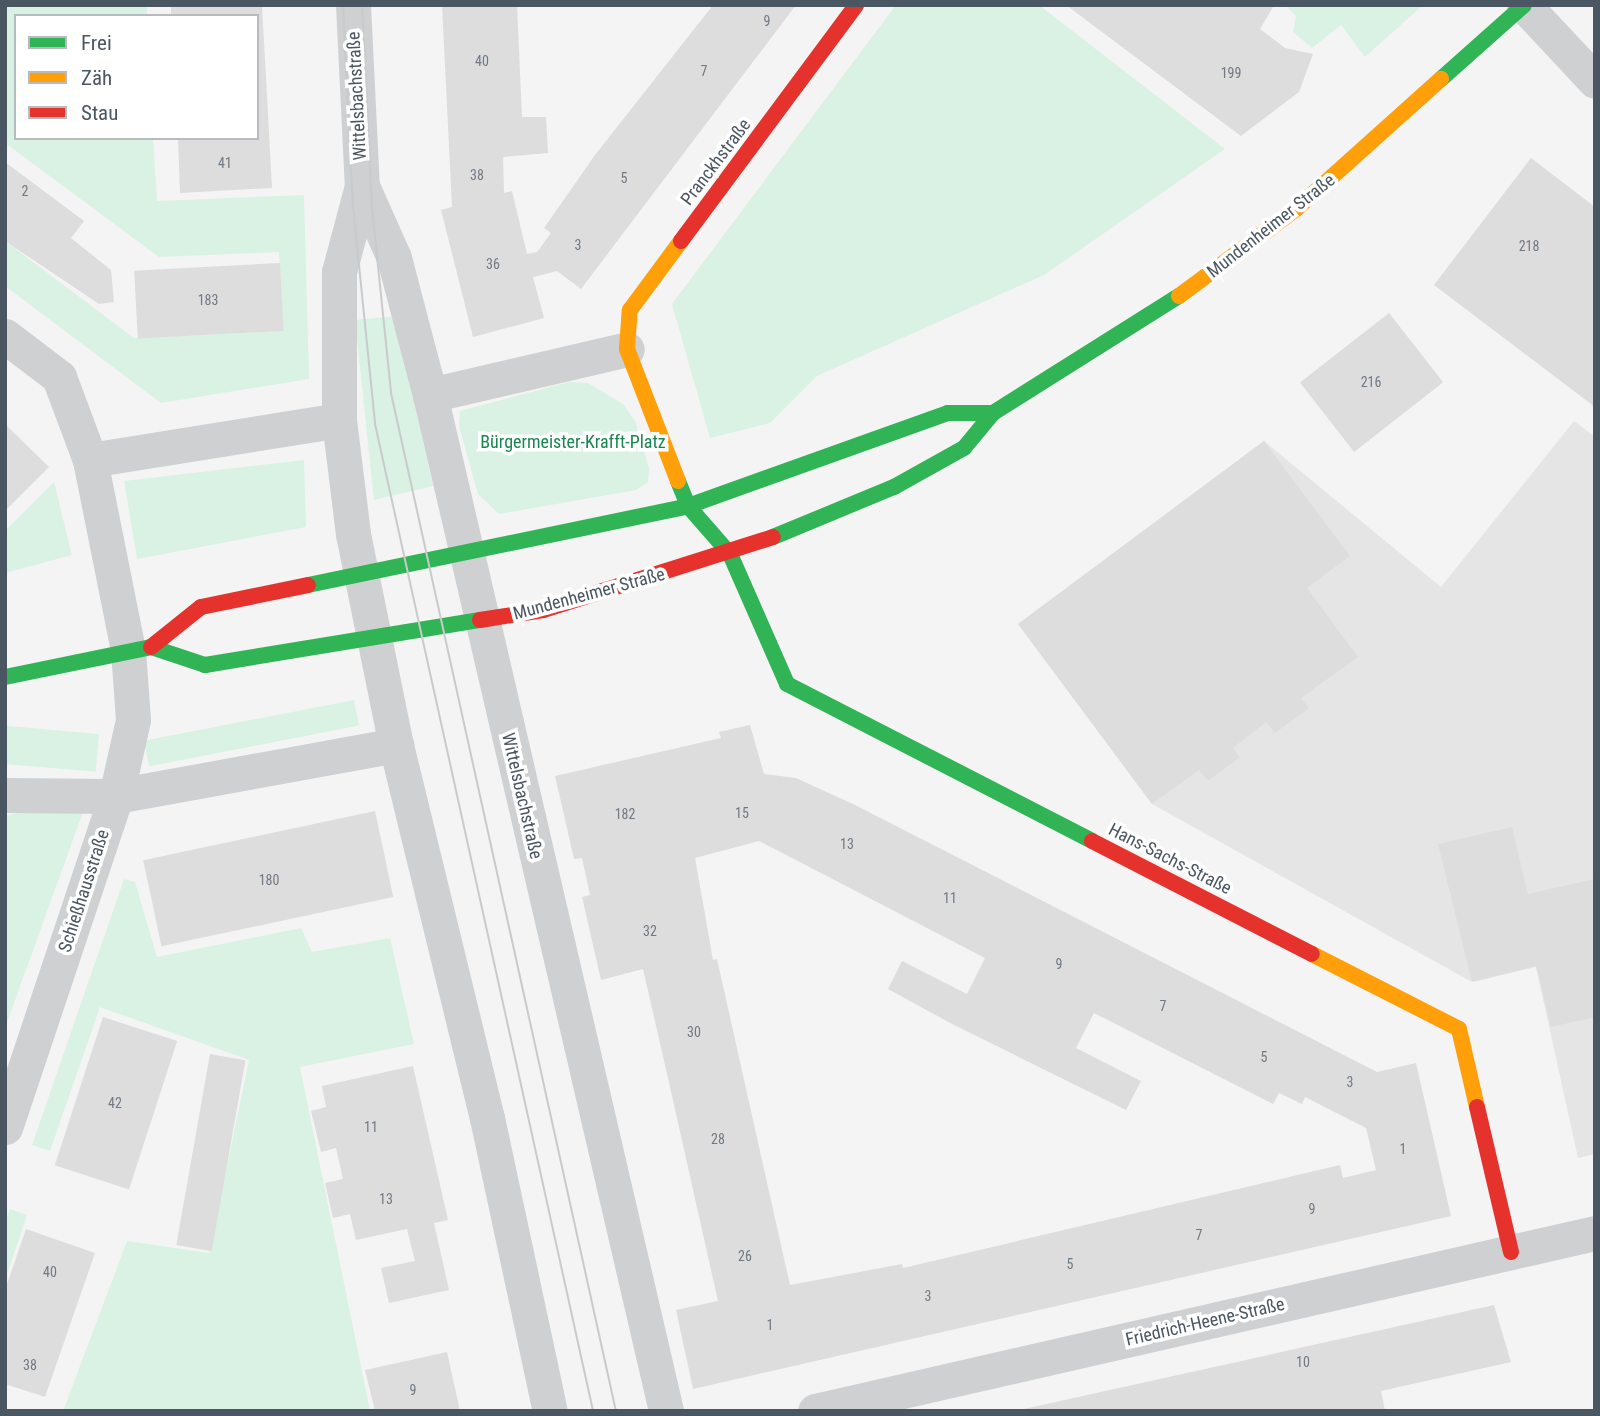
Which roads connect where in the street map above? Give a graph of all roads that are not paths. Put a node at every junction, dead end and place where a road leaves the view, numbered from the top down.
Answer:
1 (353, 5) edge
2 (856, 5) edge
3 (1524, 5) edge
4 (1595, 81) edge
5 (362, 186) junction
6 (5, 336) edge
7 (627, 349) junction
8 (430, 395) junction
9 (993, 413) junction
10 (339, 420) junction
11 (90, 460) junction
12 (688, 506) junction
13 (466, 552) junction
14 (730, 554) junction
15 (360, 572) junction
16 (482, 621) junction
17 (374, 640) junction
18 (139, 648) junction
19 (5, 677) edge
20 (396, 745) junction
21 (5, 795) edge
22 (116, 796) junction
23 (5, 1127) edge
24 (1595, 1233) edge
25 (1511, 1252) junction
26 (550, 1411) edge
27 (666, 1411) edge
28 (815, 1411) edge

1 - 5 street, Wittelsbachstraße
2 - 7 street, Pranckhstraße
3 - 4 street
3 - 9 street, Mundenheimer Straße
5 - 8 street, Wittelsbachstraße
5 - 10 street, Wittelsbachstraße
6 - 11 street
7 - 8 street
7 - 12 street
8 - 13 street, Wittelsbachstraße
9 - 12 street
9 - 14 street, Mundenheimer Straße
10 - 11 street
10 - 15 street, Wittelsbachstraße
11 - 18 street
12 - 13 street
12 - 14 street
13 - 15 street
13 - 16 street, Wittelsbachstraße
14 - 16 street, Mundenheimer Straße
14 - 25 street, Hans-Sachs-Straße
15 - 17 street, Wittelsbachstraße
15 - 18 street
16 - 17 street, Mundenheimer Straße
16 - 27 street, Wittelsbachstraße
17 - 18 street, Mundenheimer Straße
17 - 20 street, Wittelsbachstraße
18 - 19 street
18 - 22 street, Schießhausstraße
20 - 22 street
20 - 26 street, Wittelsbachstraße
21 - 22 street
22 - 23 street, Schießhausstraße
24 - 25 street, Friedrich-Heene-Straße
25 - 28 street, Friedrich-Heene-Straße

